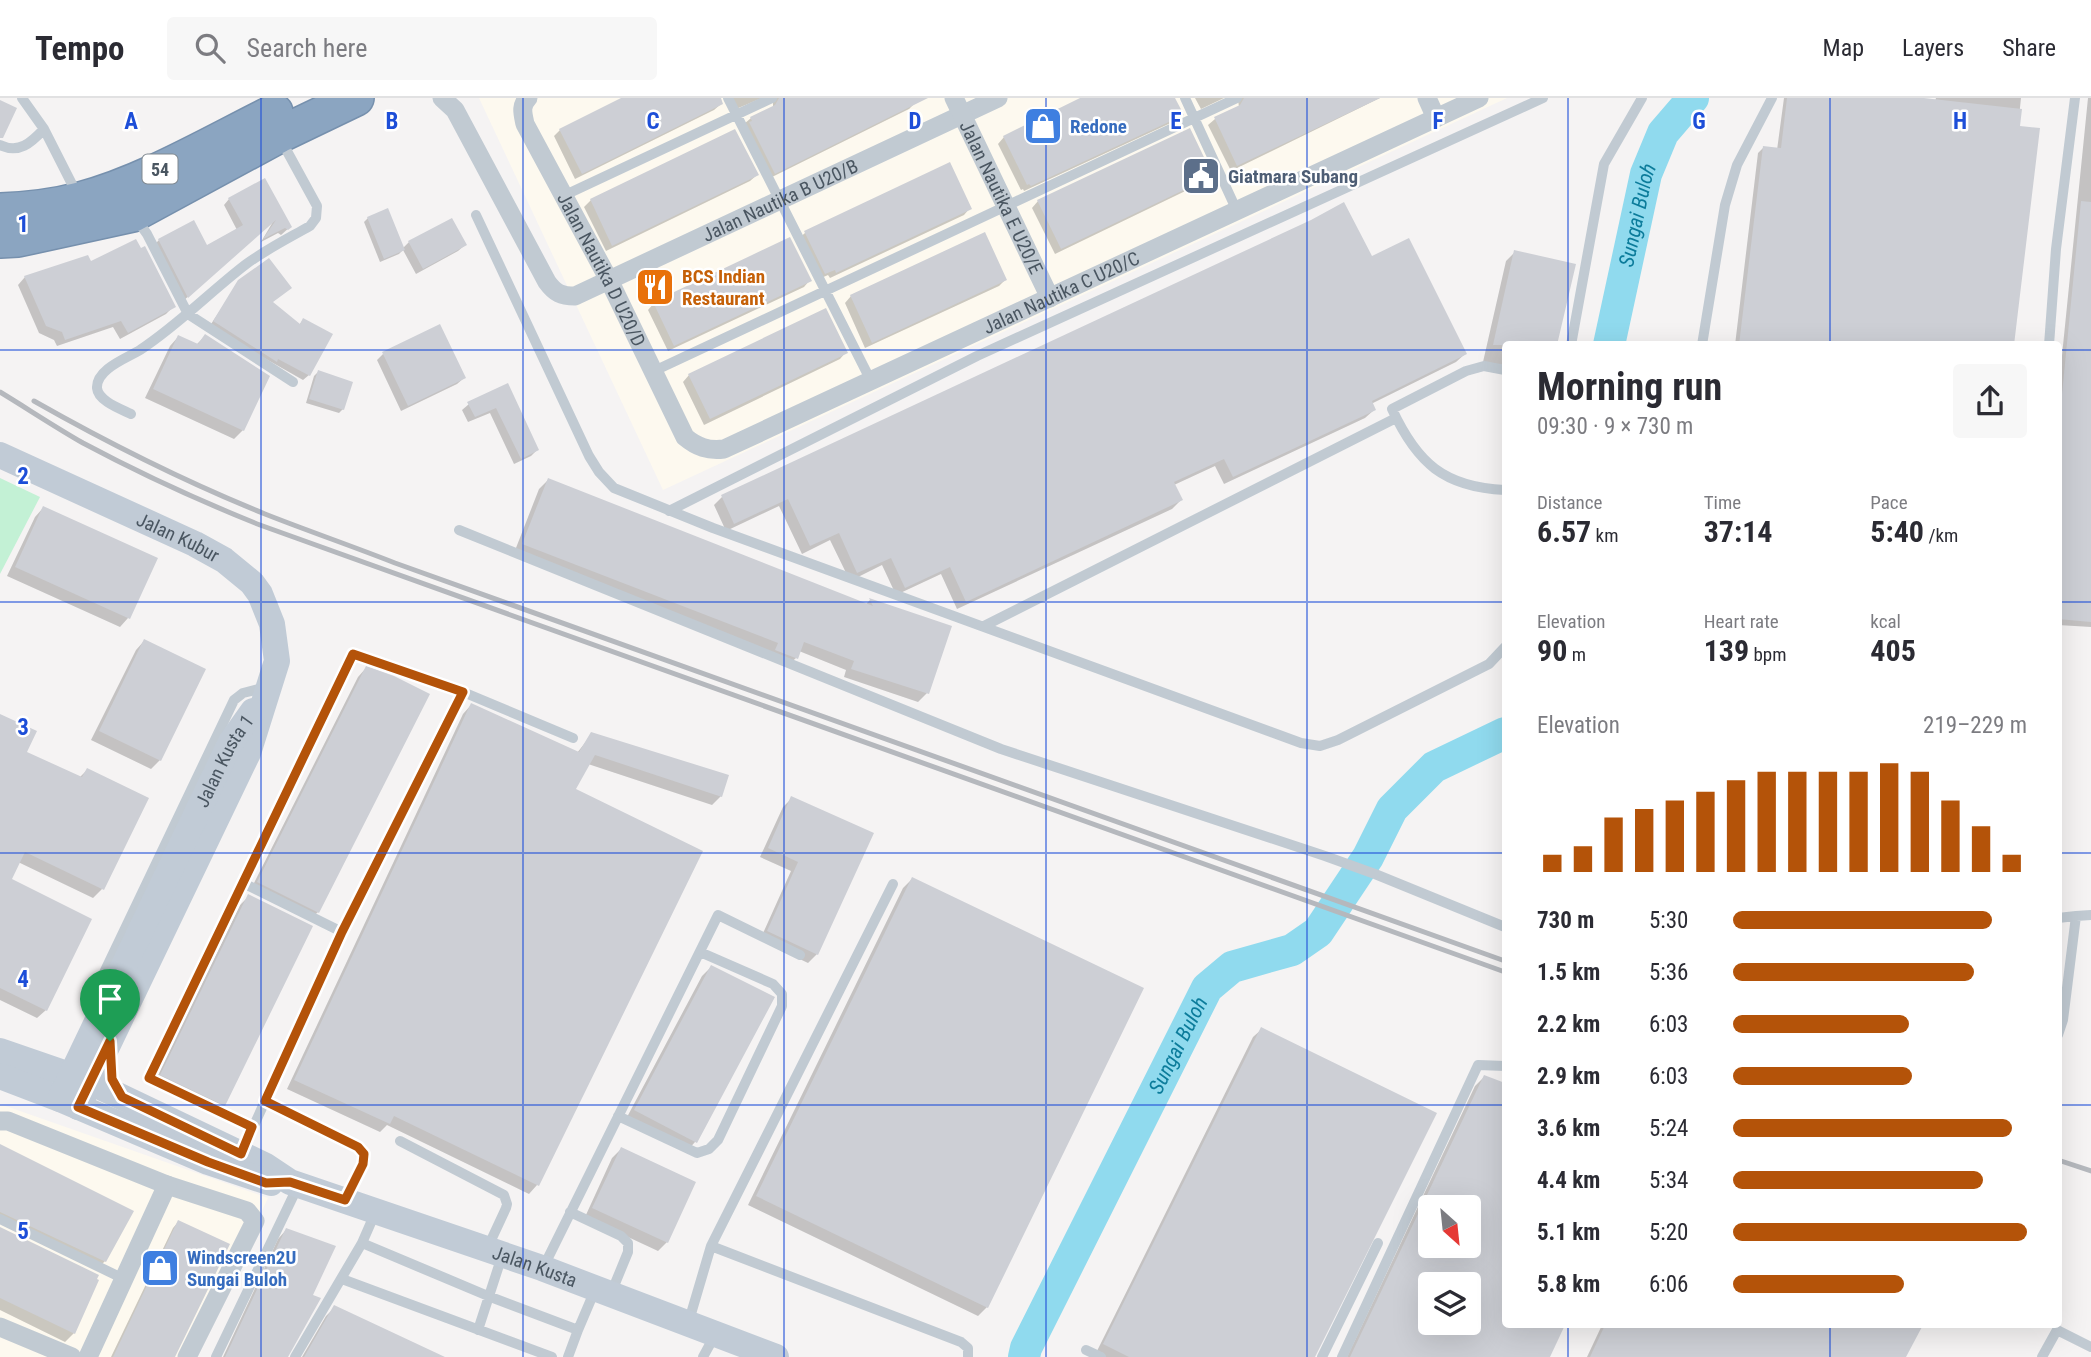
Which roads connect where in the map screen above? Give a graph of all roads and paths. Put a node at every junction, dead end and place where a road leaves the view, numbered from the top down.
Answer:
1 (22, 98) edge
2 (304, 98) edge
3 (356, 98) edge
4 (728, 98) edge
5 (772, 98) edge
6 (998, 98) edge
7 (1185, 98) edge
8 (1237, 98) edge
9 (1427, 98) edge
10 (1479, 98) edge
11 (1543, 98) edge
12 (1642, 98) edge
13 (1773, 98) edge
14 (2075, 98) edge
15 (526, 100) edge
16 (451, 102) edge
17 (958, 106) edge
18 (736, 115) junction
19 (1194, 118) junction
20 (1436, 118) junction
21 (44, 129) junction
22 (279, 135) junction
23 (0, 145) edge
24 (563, 196) junction
25 (80, 200) junction
26 (780, 200) junction
27 (1006, 206) junction
28 (1237, 211) junction
29 (133, 214) junction
30 (476, 215) dead end
31 (2, 218) edge
32 (0, 254) edge
33 (610, 282) junction
34 (826, 290) junction
35 (1049, 298) junction
36 (188, 314) junction
37 (1572, 341) edge
38 (1703, 341) edge
39 (2049, 341) edge
40 (1502, 369) edge
41 (654, 371) junction
42 (871, 381) junction
43 (293, 382) dead end
44 (131, 414) dead end
45 (1396, 418) junction
46 (685, 437) joint
47 (0, 455) edge
48 (1502, 489) edge
49 (669, 510) junction
50 (459, 530) dead end
51 (984, 626) junction
52 (1502, 650) edge
53 (270, 686) junction
54 (463, 692) junction
55 (573, 738) dead end
56 (243, 883) junction
57 (893, 884) dead end
58 (2091, 915) edge
59 (2076, 916) junction
60 (2062, 918) edge
61 (1502, 926) edge
62 (342, 932) junction
63 (700, 952) junction
64 (800, 955) dead end
65 (2062, 1023) edge
66 (110, 1041) junction
67 (0, 1051) edge
68 (1502, 1066) edge
69 (0, 1076) edge
70 (81, 1078) junction
71 (122, 1097) junction
72 (265, 1101) junction
73 (69, 1103) junction
74 (618, 1116) junction
75 (0, 1121) edge
76 (252, 1127) junction
77 (400, 1141) dead end
78 (241, 1154) junction
79 (294, 1184) junction
80 (167, 1185) junction
81 (345, 1200) junction
82 (376, 1211) junction
83 (570, 1212) junction
84 (0, 1219) edge
85 (362, 1243) junction
86 (1378, 1244) dead end
87 (711, 1246) junction
88 (495, 1252) junction
89 (542, 1268) junction
90 (124, 1279) junction
91 (342, 1279) junction
92 (603, 1292) junction
93 (488, 1296) junction
94 (688, 1324) junction
95 (0, 1327) edge
96 (478, 1330) junction
97 (578, 1330) junction
98 (709, 1346) edge
99 (2091, 1347) edge
100 (1086, 1350) dead end
101 (72, 1357) edge
102 (88, 1357) edge
103 (187, 1357) edge
104 (216, 1357) edge
105 (295, 1357) edge
106 (552, 1357) edge
107 (568, 1357) edge
108 (776, 1357) edge
109 (968, 1357) edge
110 (1101, 1357) edge
111 (1322, 1357) edge
112 (1342, 1357) edge
113 (2042, 1357) edge

1 - 21 lane
2 - 25 highway, 54
3 - 22 highway, 54
4 - 18 lane
5 - 18 lane
6 - 17 street, Jalan Nautika B U20/B
7 - 19 lane
8 - 19 lane
9 - 20 street
10 - 20 street, Jalan Nautika C U20/C
11 - 49 lane
12 - 37 lane
13 - 38 lane
14 - 39 lane
15 - 24 street, Jalan Nautika D U20/D
16 - 33 street, Jalan Nautika B U20/B
17 - 26 street, Jalan Nautika B U20/B
17 - 27 street, Jalan Nautika E U20/E
18 - 24 lane
18 - 26 lane
19 - 27 lane
19 - 28 lane
20 - 28 street, Jalan Nautika C U20/C
21 - 23 lane
21 - 25 lane
22 - 29 highway, 54
22 - 36 lane
24 - 33 street, Jalan Nautika D U20/D
25 - 31 highway, 54
26 - 33 street, Jalan Nautika B U20/B
26 - 34 lane
27 - 34 lane
27 - 35 street, Jalan Nautika E U20/E
28 - 35 street, Jalan Nautika C U20/C
29 - 31 highway, 54
29 - 32 highway
29 - 36 lane
30 - 49 lane
33 - 41 street, Jalan Nautika D U20/D
34 - 41 lane
34 - 42 lane
35 - 42 street, Jalan Nautika C U20/C
36 - 43 lane
36 - 44 lane
40 - 45 lane
41 - 46 street, Jalan Nautika D U20/D
42 - 46 street, Jalan Nautika C U20/C
45 - 48 lane
45 - 51 lane
47 - 53 street, Jalan Kubur
49 - 51 lane
50 - 61 lane
51 - 52 lane
53 - 66 street, Jalan Kusta 1
53 - 70 street, Jalan Kusta 1
54 - 55 lane
54 - 56 lane
54 - 62 lane
56 - 62 lane
56 - 76 lane
57 - 87 lane
58 - 59 lane
59 - 60 lane
59 - 65 lane
62 - 72 lane
63 - 64 lane
63 - 74 lane
63 - 74 lane
66 - 70 street, Jalan Kusta 1
66 - 71 street
67 - 70 street, Jalan Kusta
68 - 112 lane
69 - 73 street, Jalan Kusta
70 - 71 street, Jalan Kusta
70 - 73 street
71 - 78 street, Jalan Kusta
72 - 76 lane
72 - 81 lane
73 - 79 street, Jalan Kusta
74 - 83 lane
75 - 80 street
76 - 78 lane
77 - 88 lane
78 - 79 street, Jalan Kusta
79 - 81 street, Jalan Kusta
79 - 104 lane
80 - 90 street
80 - 103 street
81 - 82 street, Jalan Kusta
82 - 85 lane
82 - 88 street, Jalan Kusta
83 - 89 lane
83 - 92 lane
84 - 90 lane
85 - 91 lane
85 - 93 lane
86 - 111 lane
87 - 94 lane
87 - 109 lane
88 - 89 street, Jalan Kusta
88 - 93 lane
89 - 92 street, Jalan Kusta
90 - 102 street
91 - 96 lane
91 - 105 lane
92 - 94 street, Jalan Kusta
92 - 97 lane
93 - 96 lane
93 - 97 lane
94 - 98 street, Jalan Kusta
95 - 101 street
96 - 106 lane
97 - 107 lane
98 - 108 street, Jalan Kusta
99 - 113 lane
100 - 110 lane

